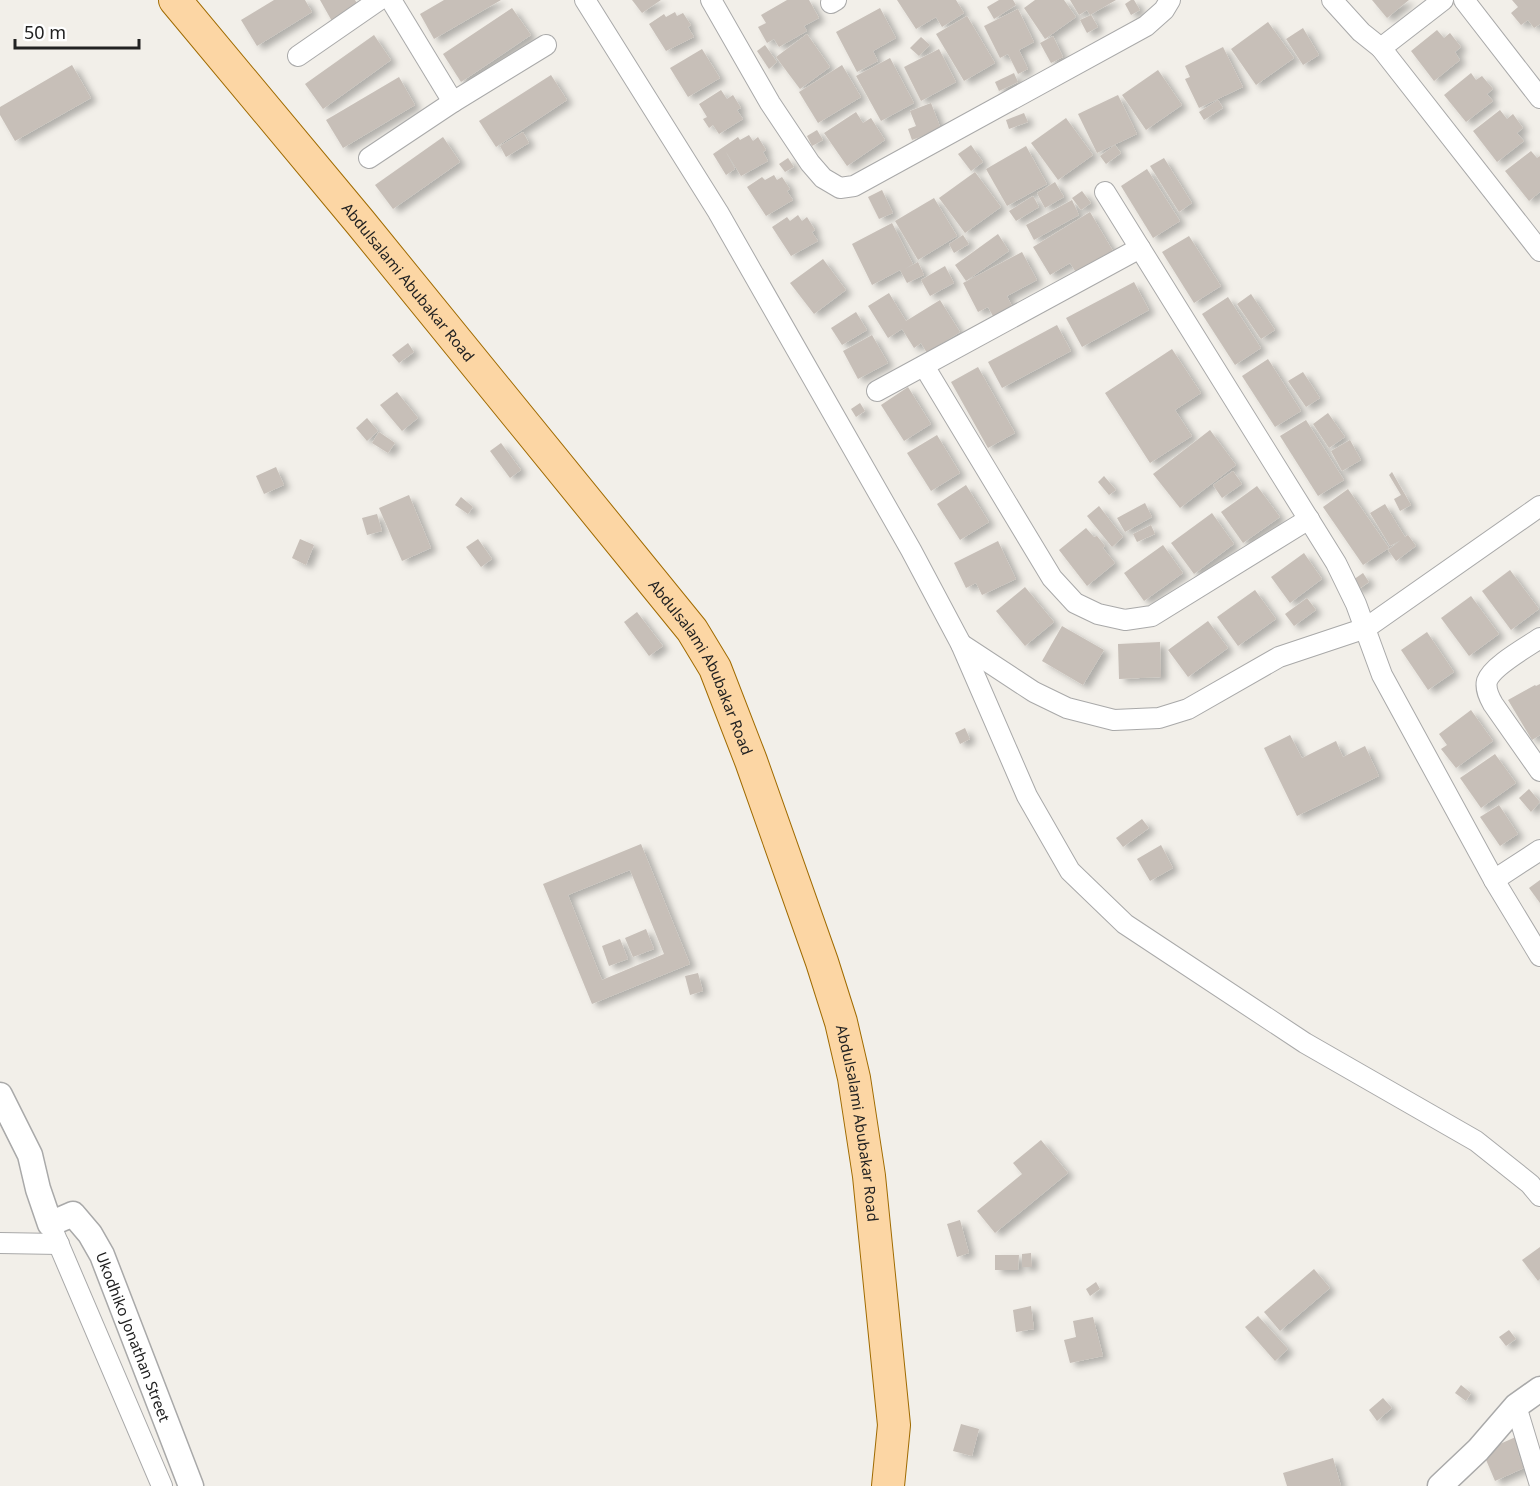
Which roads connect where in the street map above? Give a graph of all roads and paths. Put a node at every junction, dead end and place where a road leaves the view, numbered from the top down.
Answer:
1 (175, 0) edge
2 (379, 0) edge
3 (391, 0) edge
4 (585, 0) edge
5 (711, 0) edge
6 (1170, 0) edge
7 (1332, 0) edge
8 (1443, 0) edge
9 (1464, 0) edge
10 (546, 45) dead end
11 (1381, 48) junction
12 (298, 56) dead end
13 (1540, 98) edge
14 (453, 102) junction
15 (369, 158) dead end
16 (1105, 192) dead end
17 (1140, 248) junction
18 (1540, 251) edge
19 (924, 366) junction
20 (877, 392) dead end
21 (1540, 506) edge
22 (1309, 519) junction
23 (1366, 628) junction
24 (1540, 638) edge
25 (961, 644) junction
26 (1540, 771) edge
27 (1540, 850) edge
28 (1494, 880) junction
29 (1540, 956) edge
30 (0, 1095) edge
31 (1540, 1197) edge
32 (54, 1234) junction
33 (0, 1243) edge
34 (1540, 1389) edge
35 (1516, 1407) junction
36 (1540, 1485) edge
37 (162, 1486) edge
38 (191, 1486) edge
39 (888, 1486) edge
40 (1440, 1486) edge

1 - 39 main road, Abdulsalami Abubakar Road
2 - 12 street
3 - 14 street
4 - 25 street
5 - 6 street
7 - 11 street
8 - 11 street
9 - 13 street
10 - 14 street
11 - 18 street
14 - 15 street
16 - 17 street
17 - 19 street
17 - 22 street
19 - 20 street
19 - 22 street
21 - 23 street
22 - 23 street
23 - 25 street
23 - 28 street
24 - 26 street
25 - 31 street
27 - 28 street
28 - 29 street
30 - 32 street
32 - 33 street
32 - 37 street
32 - 38 street, Ukodhiko Jonathan Street
34 - 35 street
35 - 36 street
35 - 40 street

